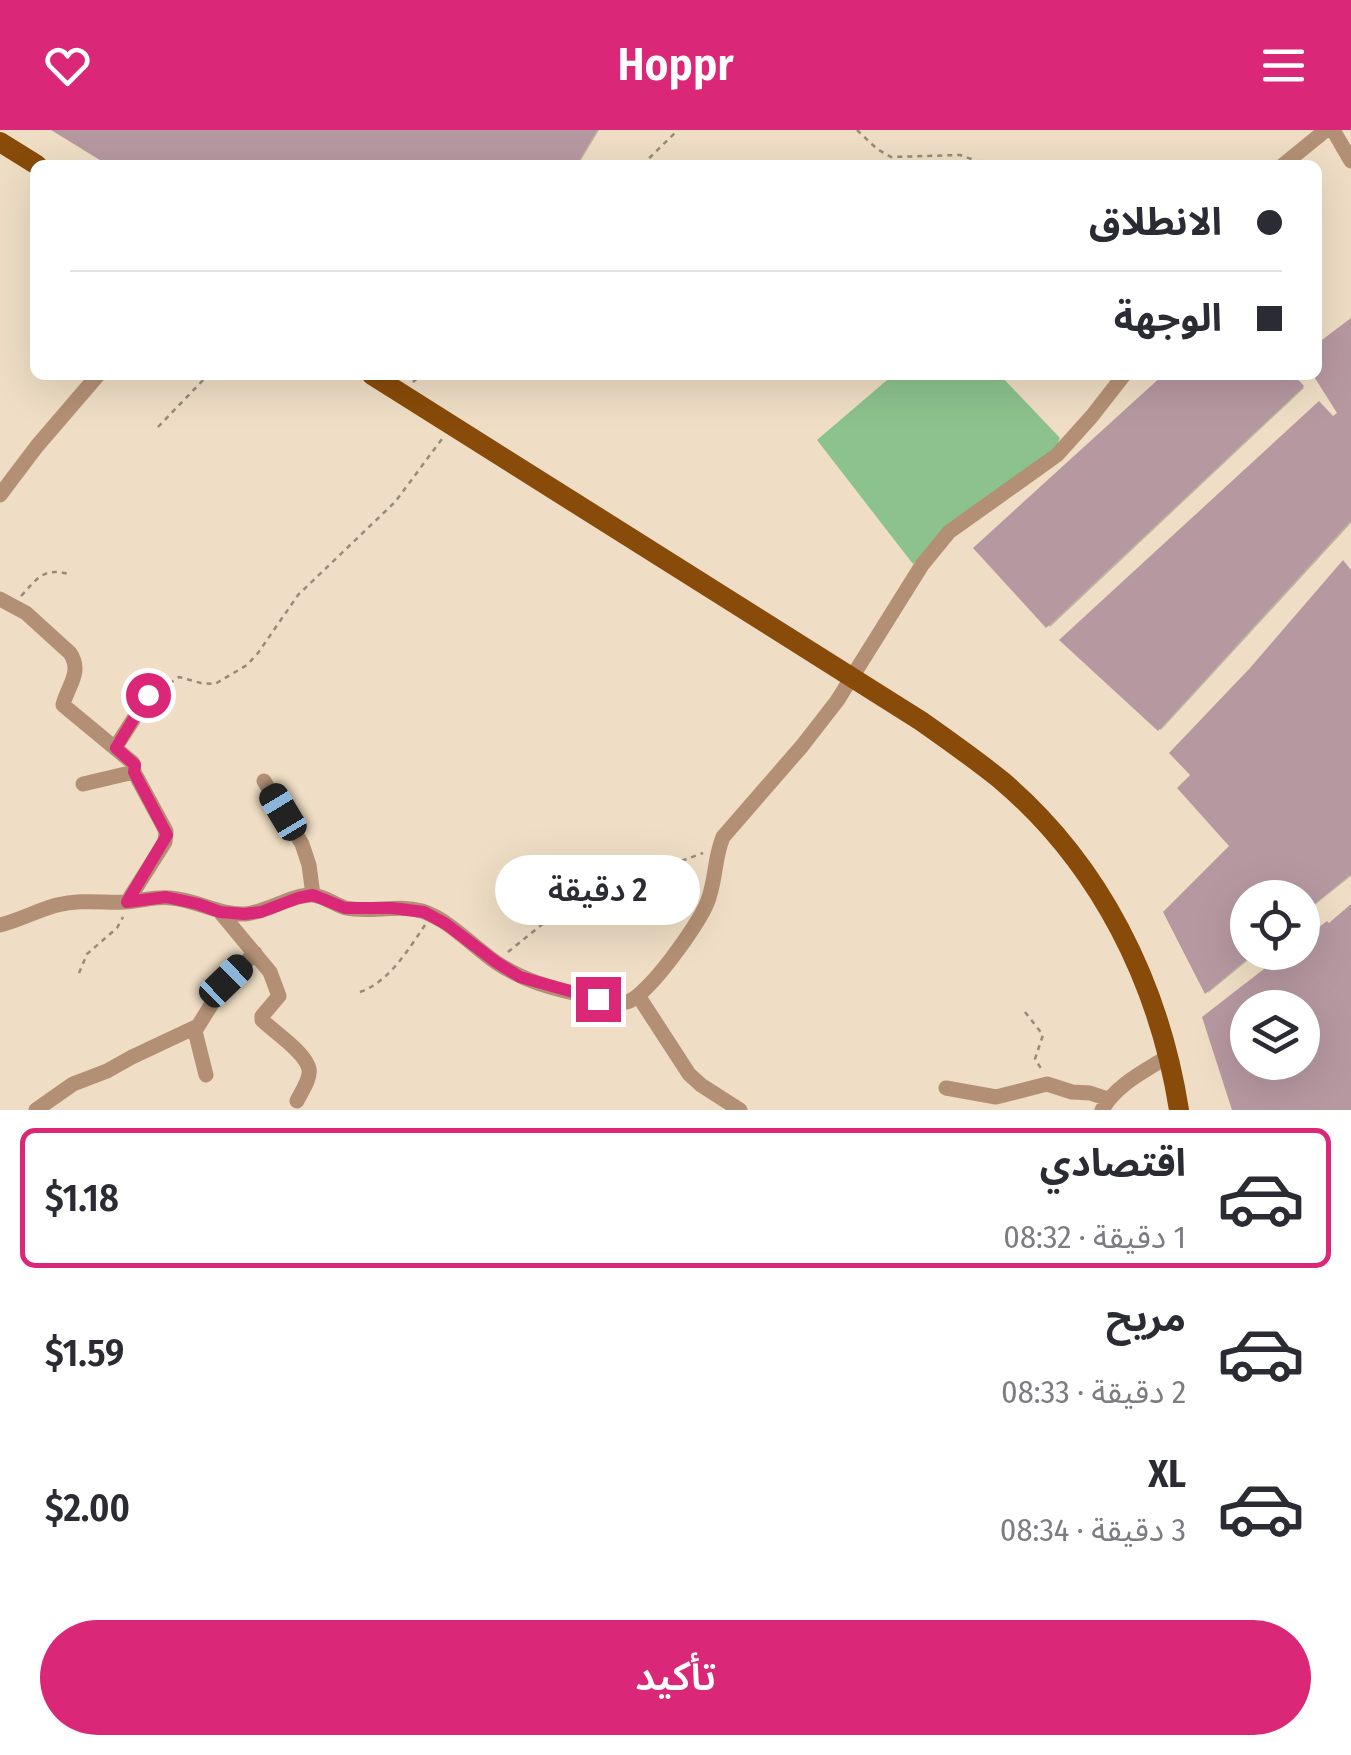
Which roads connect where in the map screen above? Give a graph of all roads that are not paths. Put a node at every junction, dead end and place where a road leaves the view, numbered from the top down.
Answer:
1 (1329, 130) edge
2 (0, 142) edge
3 (30, 160) edge
4 (1290, 160) edge
5 (1351, 160) edge
6 (94, 380) edge
7 (380, 380) edge
8 (1120, 380) edge
9 (0, 494) edge
10 (6, 602) edge
11 (852, 677) junction
12 (148, 695) road end
13 (116, 748) junction
14 (134, 772) junction
15 (264, 781) dead end
16 (84, 784) dead end
17 (313, 895) junction
18 (127, 902) junction
19 (220, 912) junction
20 (0, 925) edge
21 (254, 954) junction
22 (639, 997) junction
23 (198, 1026) junction
24 (1167, 1057) junction
25 (206, 1075) dead end
26 (946, 1088) dead end
27 (296, 1100) dead end
28 (1105, 1104) edge
29 (36, 1110) edge
30 (740, 1110) edge
31 (1180, 1110) edge

1 - 4 street
1 - 5 street
2 - 3 main road
6 - 9 street
7 - 11 main road
8 - 11 street
10 - 13 street
11 - 22 street
11 - 24 main road
12 - 13 street
13 - 14 street
14 - 16 street
14 - 18 street
15 - 17 street
17 - 19 street
17 - 22 street
18 - 19 street
18 - 20 street
19 - 21 street
21 - 23 street
21 - 27 street
22 - 30 street
23 - 25 street
23 - 29 street
24 - 28 street
24 - 31 main road
26 - 28 street

